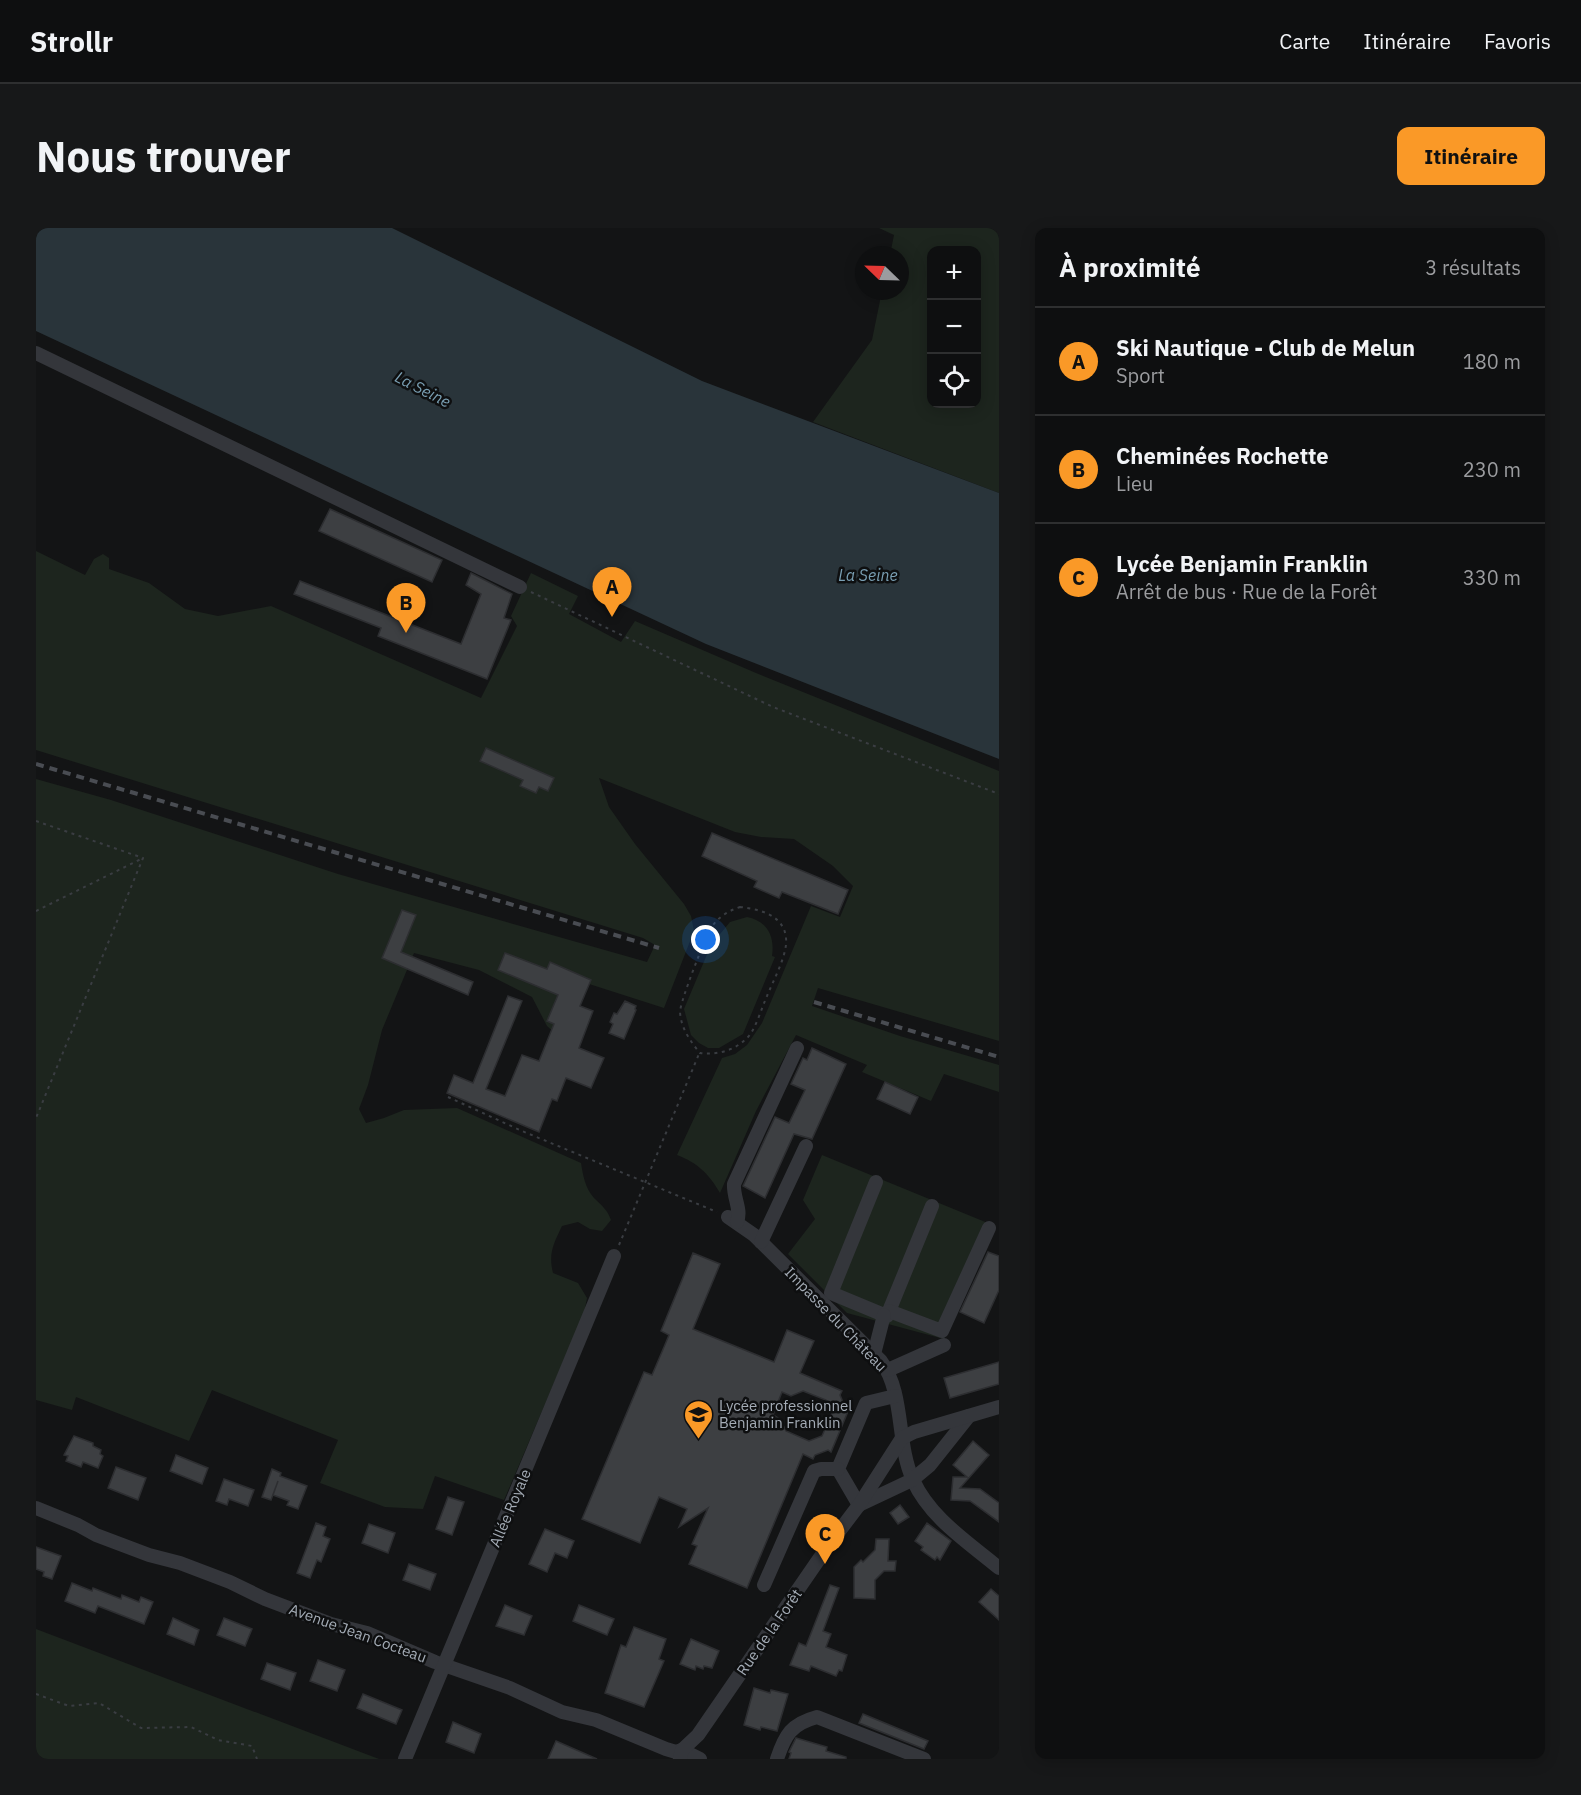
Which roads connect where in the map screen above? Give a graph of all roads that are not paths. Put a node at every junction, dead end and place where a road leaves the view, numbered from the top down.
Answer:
1 (36, 353) edge
2 (520, 587) road end
3 (797, 1048) dead end
4 (807, 1146) dead end
5 (876, 1182) dead end
6 (932, 1206) dead end
7 (989, 1228) dead end
8 (761, 1242) junction
9 (614, 1256) road end
10 (886, 1313) junction
11 (944, 1345) dead end
12 (874, 1354) junction
13 (888, 1370) junction
14 (895, 1396) junction
15 (999, 1407) edge
16 (969, 1416) junction
17 (902, 1438) junction
18 (838, 1469) junction
19 (912, 1480) junction
20 (859, 1505) junction
21 (36, 1508) edge
22 (999, 1568) edge
23 (764, 1586) dead end
24 (444, 1664) junction
25 (682, 1756) edge
26 (405, 1759) edge
27 (700, 1759) edge
28 (777, 1759) edge
29 (924, 1759) edge

1 - 2 street
3 - 8 street, Impasse du Château
4 - 8 street
5 - 10 street
6 - 10 street
7 - 10 street
8 - 12 street, Impasse du Château
9 - 24 street, Allée Royale
10 - 12 street
11 - 13 street
12 - 13 street, Impasse du Château
13 - 14 street, Impasse du Château
14 - 17 street, Impasse du Château
14 - 18 street
15 - 16 street
16 - 17 street
16 - 19 street, Rue de la Forêt
17 - 19 street, Impasse du Château
17 - 20 street, Rue de la Forêt
18 - 20 street
18 - 23 street
19 - 20 street, Rue de la Forêt
19 - 22 street
20 - 25 street, Rue de la Forêt
21 - 24 street, Avenue Jean Cocteau
24 - 25 street, Avenue Jean Cocteau
24 - 26 street, Allée Royale
25 - 27 street, Avenue Jean Cocteau
28 - 29 street

